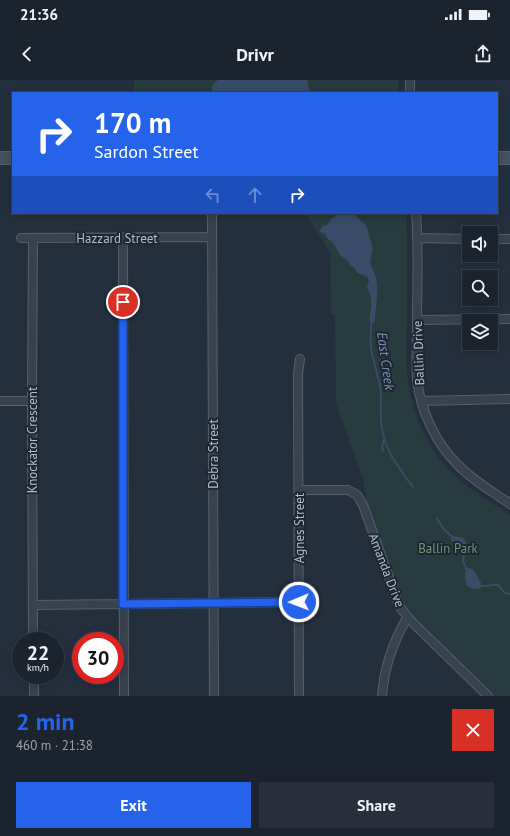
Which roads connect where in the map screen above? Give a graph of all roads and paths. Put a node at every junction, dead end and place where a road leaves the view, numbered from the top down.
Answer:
1 (410, 80) edge
2 (410, 92) edge
3 (0, 158) edge
4 (12, 158) edge
5 (498, 158) edge
6 (510, 158) edge
7 (212, 214) edge
8 (416, 214) edge
9 (212, 237) junction
10 (21, 238) dead end
11 (33, 238) junction
12 (123, 238) junction
13 (417, 238) junction
14 (462, 239) edge
15 (498, 239) edge
16 (510, 240) edge
17 (510, 319) edge
18 (417, 320) junction
19 (300, 359) dead end
20 (510, 399) edge
21 (421, 400) junction
22 (0, 401) edge
23 (32, 401) junction
24 (299, 490) junction
25 (510, 504) edge
26 (299, 602) junction
27 (214, 603) junction
28 (123, 604) junction
29 (33, 605) junction
30 (408, 618) junction
31 (34, 632) edge
32 (34, 684) edge
33 (34, 696) edge
34 (124, 696) edge
35 (214, 696) edge
36 (299, 696) edge
37 (382, 696) edge
38 (488, 696) edge

1 - 2 street
3 - 4 main road
5 - 6 main road
7 - 9 street, Debra Street
8 - 13 street, Ballin Drive
9 - 12 street, Hazzard Street
9 - 27 street, Debra Street
10 - 11 street, Hazzard Street
11 - 12 street, Hazzard Street
11 - 23 street, Knockator Crescent
12 - 28 street
13 - 14 street
13 - 18 street, Ballin Drive
15 - 16 street
17 - 18 street
18 - 21 street, Ballin Drive
19 - 24 street, Agnes Street
20 - 21 street
21 - 25 street, Ballin Drive
22 - 23 street
23 - 29 street, Knockator Crescent
24 - 26 street, Agnes Street
24 - 30 street, Amanda Drive
26 - 27 street
26 - 36 street, Agnes Street
27 - 28 street
27 - 35 street, Debra Street
28 - 29 street
28 - 34 street
29 - 31 street, Knockator Crescent
30 - 37 street
30 - 38 street, Amanda Drive
32 - 33 street

